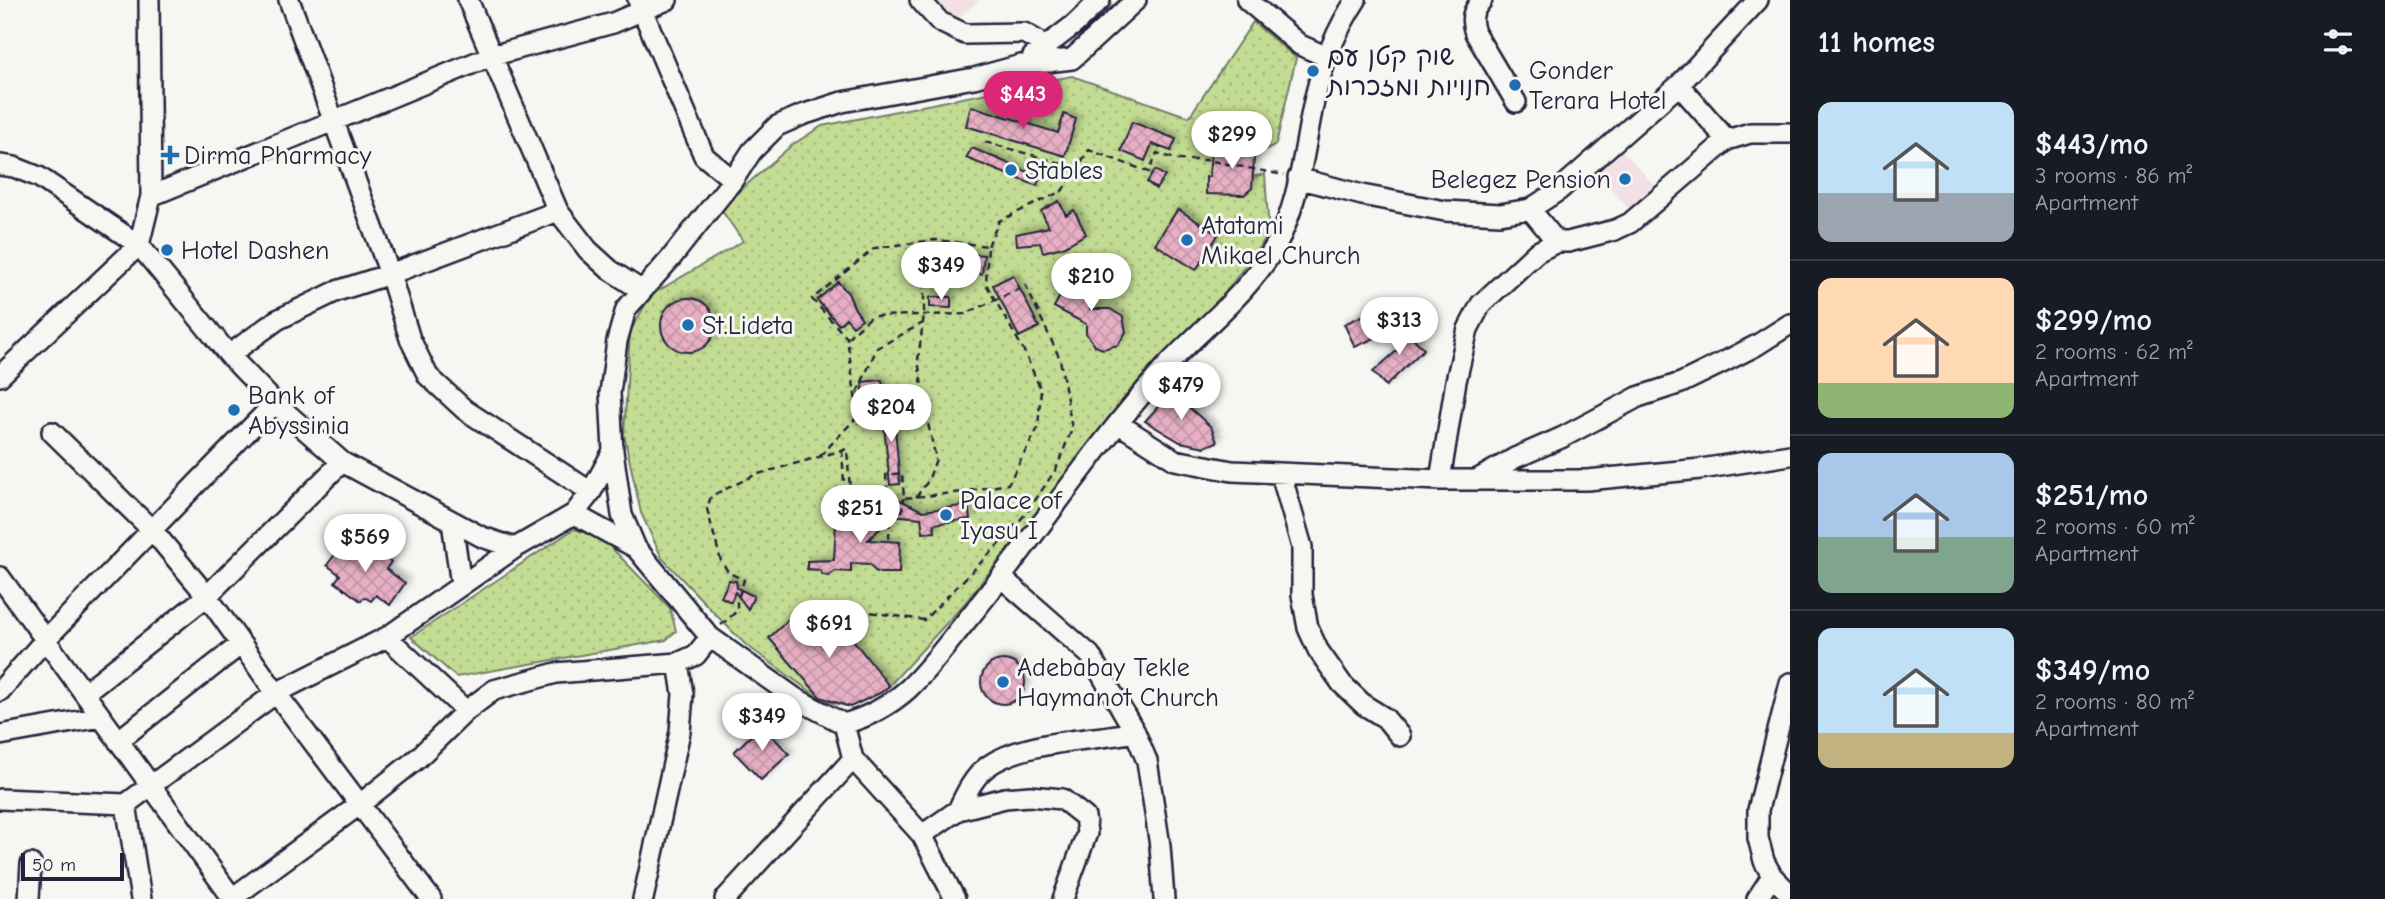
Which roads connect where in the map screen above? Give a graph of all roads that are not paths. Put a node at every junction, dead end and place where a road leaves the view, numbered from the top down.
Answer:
1 (149, 0) edge
2 (289, 0) edge
3 (468, 0) edge
4 (667, 0) edge
5 (920, 0) edge
6 (1136, 0) edge
7 (1247, 0) edge
8 (1356, 0) edge
9 (1482, 0) edge
10 (1758, 0) edge
11 (1097, 3) edge
12 (640, 5) edge
13 (1110, 26) junction
14 (1047, 55) junction
15 (491, 56) junction
16 (1327, 57) junction
17 (1679, 85) junction
18 (1516, 102) dead end
19 (335, 121) junction
20 (1790, 133) edge
21 (1727, 140) junction
22 (0, 165) edge
23 (1298, 178) junction
24 (733, 180) junction
25 (151, 196) junction
26 (1530, 209) junction
27 (558, 211) junction
28 (1557, 242) junction
29 (139, 245) junction
30 (390, 274) junction
31 (641, 290) junction
32 (1790, 324) edge
33 (229, 355) junction
34 (0, 376) edge
35 (275, 404) junction
36 (1119, 424) junction
37 (52, 432) dead end
38 (614, 451) junction
39 (1790, 454) edge
40 (342, 462) junction
41 (1281, 474) junction
42 (1440, 480) junction
43 (1476, 480) junction
44 (591, 492) junction
45 (574, 514) junction
46 (452, 522) junction
47 (153, 531) junction
48 (514, 548) junction
49 (636, 548) junction
50 (0, 577) edge
51 (1002, 578) junction
52 (461, 585) junction
53 (207, 596) junction
54 (387, 637) junction
55 (710, 637) junction
56 (45, 640) junction
57 (241, 644) junction
58 (678, 663) junction
59 (1790, 683) edge
60 (0, 691) edge
61 (85, 693) junction
62 (276, 693) junction
63 (466, 711) junction
64 (101, 717) junction
65 (844, 724) junction
66 (1135, 732) junction
67 (0, 734) edge
68 (1401, 736) dead end
69 (118, 741) junction
70 (853, 759) junction
71 (149, 785) junction
72 (0, 799) edge
73 (126, 804) junction
74 (359, 805) junction
75 (958, 810) junction
76 (922, 835) junction
77 (31, 864) dead end
78 (1772, 876) junction
79 (1790, 894) edge
80 (29, 899) edge
81 (141, 899) edge
82 (232, 899) edge
83 (431, 899) edge
84 (643, 899) edge
85 (725, 899) edge
86 (955, 899) edge
87 (1063, 899) edge
88 (1164, 899) edge
89 (1757, 899) edge

1 - 25 street
2 - 19 street
3 - 15 street
4 - 12 street
5 - 14 street
6 - 13 street
7 - 16 street
8 - 16 street
9 - 18 street
10 - 17 street
11 - 13 street
11 - 14 street
12 - 15 street
12 - 24 street
13 - 14 street
14 - 24 street
15 - 19 street
15 - 27 street
16 - 23 street
17 - 21 street
17 - 26 street
19 - 25 street
19 - 30 street
20 - 21 street
21 - 28 street
22 - 29 street
23 - 26 street
23 - 36 street
24 - 31 street
25 - 29 street
26 - 28 street
27 - 30 street
27 - 31 street
28 - 42 street
29 - 33 street
29 - 34 street
30 - 33 street
30 - 44 street
31 - 38 street
32 - 43 street
33 - 35 street
35 - 40 street
35 - 47 street
36 - 41 street
36 - 51 street
37 - 47 street
38 - 44 street
38 - 49 street
39 - 43 street
40 - 46 street
40 - 53 street
41 - 42 street
41 - 68 street
42 - 43 street
44 - 45 street
45 - 48 street
45 - 49 street
46 - 48 street
46 - 52 street
47 - 53 street
47 - 56 street
48 - 52 street
49 - 55 street
50 - 56 street
51 - 65 street
51 - 66 street
52 - 54 street
53 - 57 street
53 - 61 street
54 - 62 street
54 - 63 street
55 - 58 street
55 - 65 street
56 - 60 street
56 - 61 street
57 - 62 street
57 - 69 street
58 - 63 street
58 - 84 street
59 - 78 street
61 - 64 street
62 - 71 street
62 - 74 street
63 - 74 street
64 - 67 street
64 - 69 street
65 - 70 street
66 - 75 street
66 - 88 street
69 - 71 street
70 - 76 street
70 - 85 street
71 - 73 street
71 - 82 street
72 - 73 street
73 - 81 street
74 - 82 street
74 - 83 street
75 - 76 street
75 - 87 street
76 - 86 street
77 - 80 street
78 - 79 street
78 - 89 street

